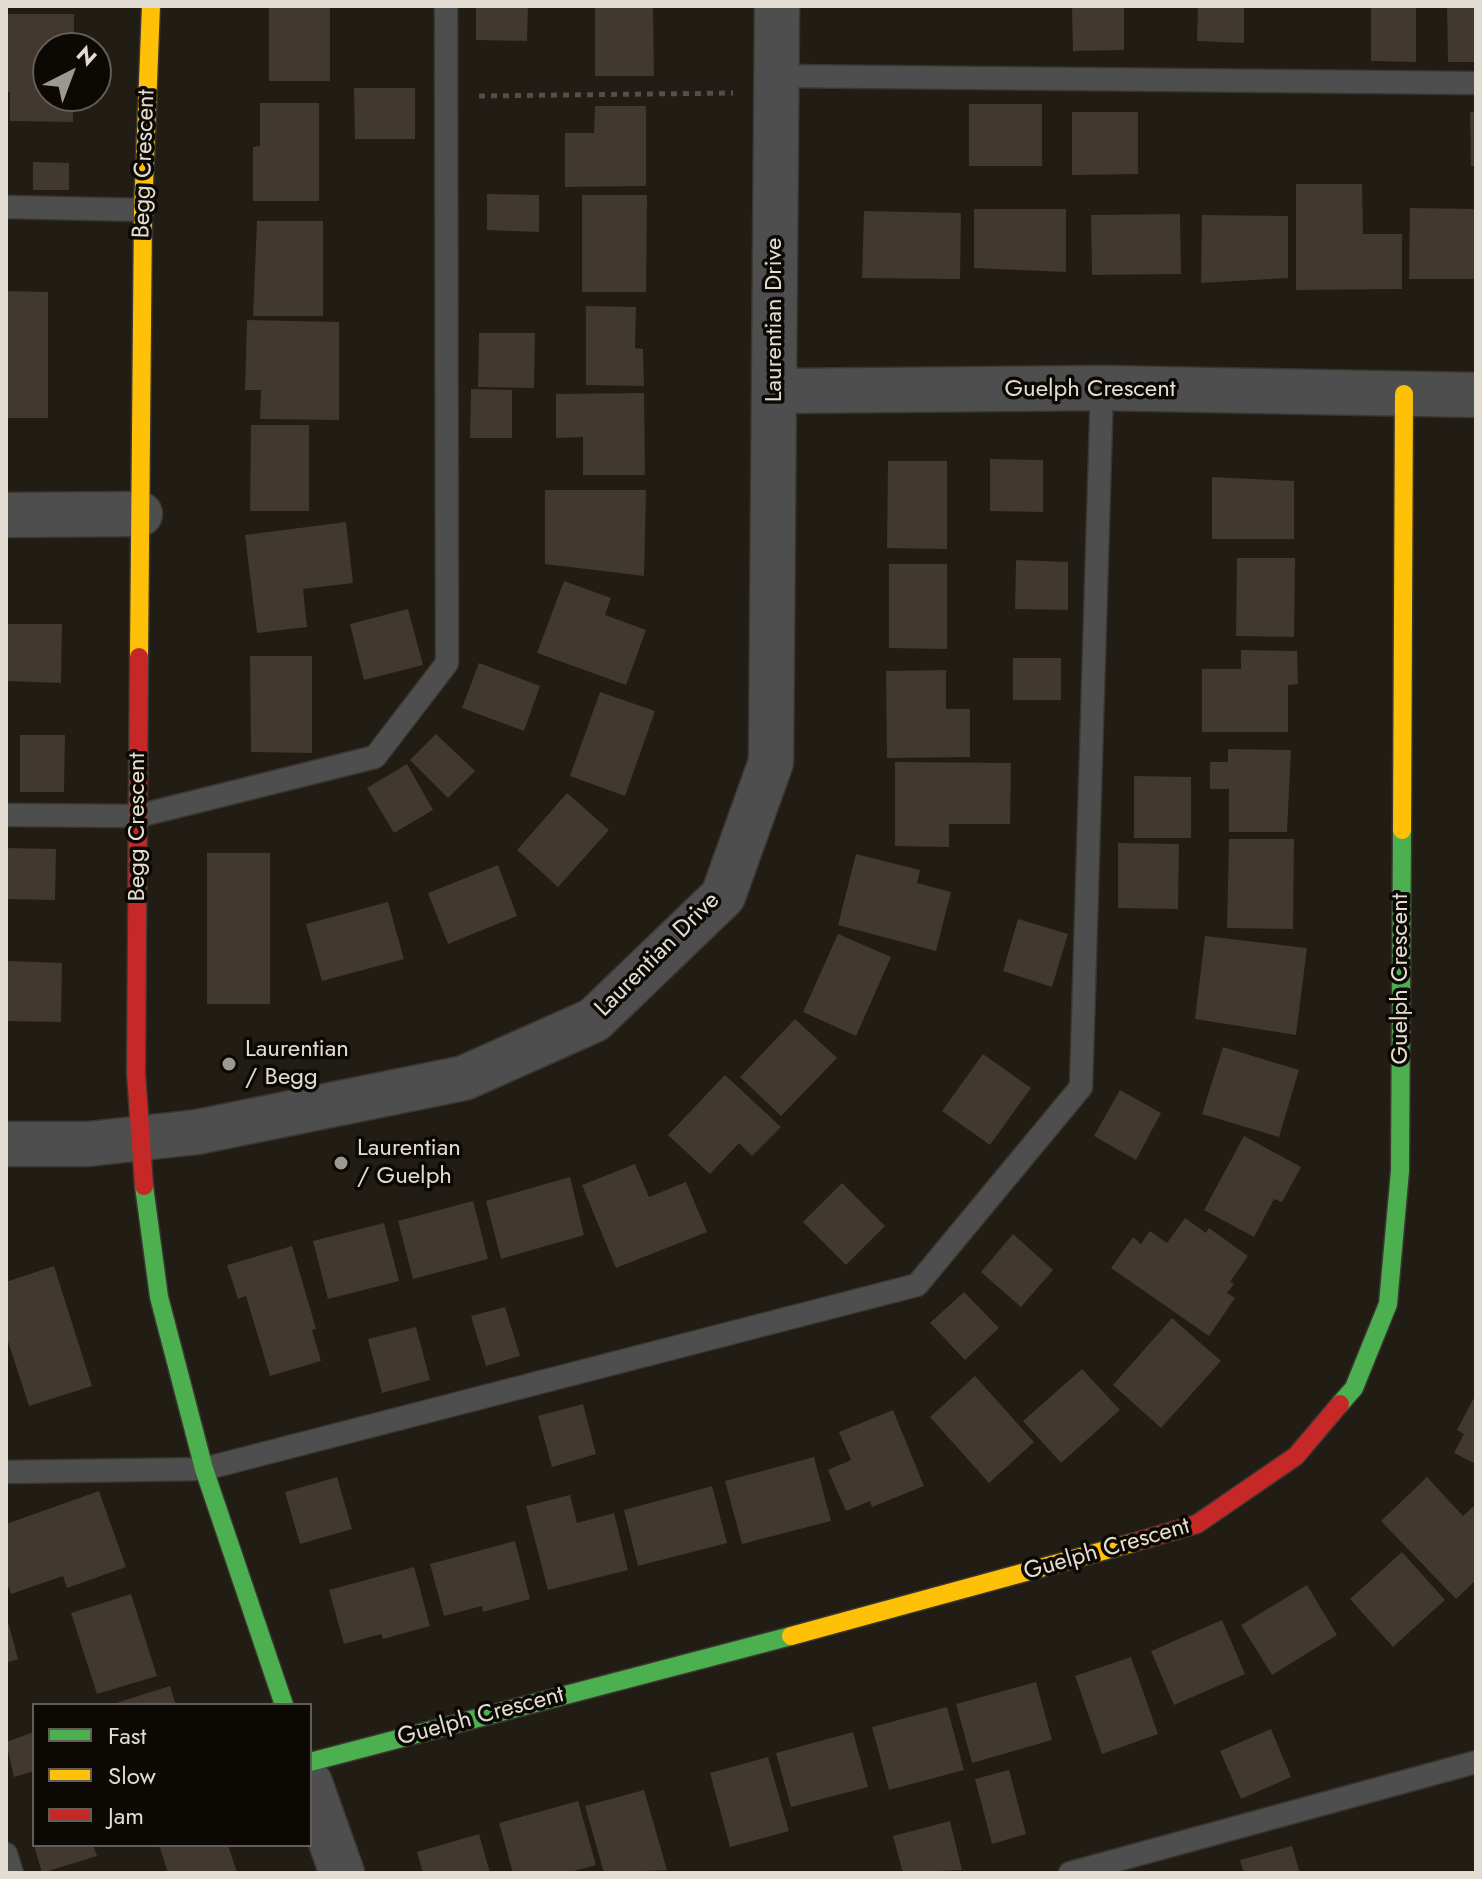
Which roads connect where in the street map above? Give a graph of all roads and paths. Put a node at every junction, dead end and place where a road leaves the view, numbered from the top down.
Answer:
1 (151, 6) edge
2 (446, 6) edge
3 (777, 6) edge
4 (777, 76) junction
5 (1476, 83) edge
6 (729, 93) dead end
7 (447, 96) junction
8 (6, 207) edge
9 (143, 210) junction
10 (1102, 388) junction
11 (776, 391) junction
12 (1404, 394) junction
13 (1476, 395) edge
14 (140, 514) junction
15 (6, 515) edge
16 (6, 815) edge
17 (138, 816) junction
18 (140, 1139) junction
19 (6, 1144) edge
20 (204, 1469) junction
21 (6, 1472) edge
22 (283, 1703) edge
23 (312, 1761) edge
24 (1476, 1762) edge
25 (312, 1789) edge
26 (6, 1854) edge
27 (12, 1873) edge
28 (342, 1873) edge
29 (1070, 1873) edge

1 - 9 street, Begg Crescent
2 - 7 lane
3 - 4 street, Laurentian Drive
4 - 5 lane
4 - 11 street, Laurentian Drive
6 - 7 path
7 - 17 lane
8 - 9 lane
9 - 14 street, Begg Crescent
10 - 11 street, Guelph Crescent
10 - 12 street, Guelph Crescent
10 - 20 lane
11 - 18 street, Laurentian Drive
12 - 13 street, Guelph Crescent
12 - 23 street, Guelph Crescent
14 - 15 street
14 - 17 street, Begg Crescent
16 - 17 lane
17 - 18 street, Begg Crescent
18 - 19 street, Laurentian Drive
18 - 20 street
20 - 21 lane
20 - 22 street
24 - 29 lane
25 - 28 street
26 - 27 lane

